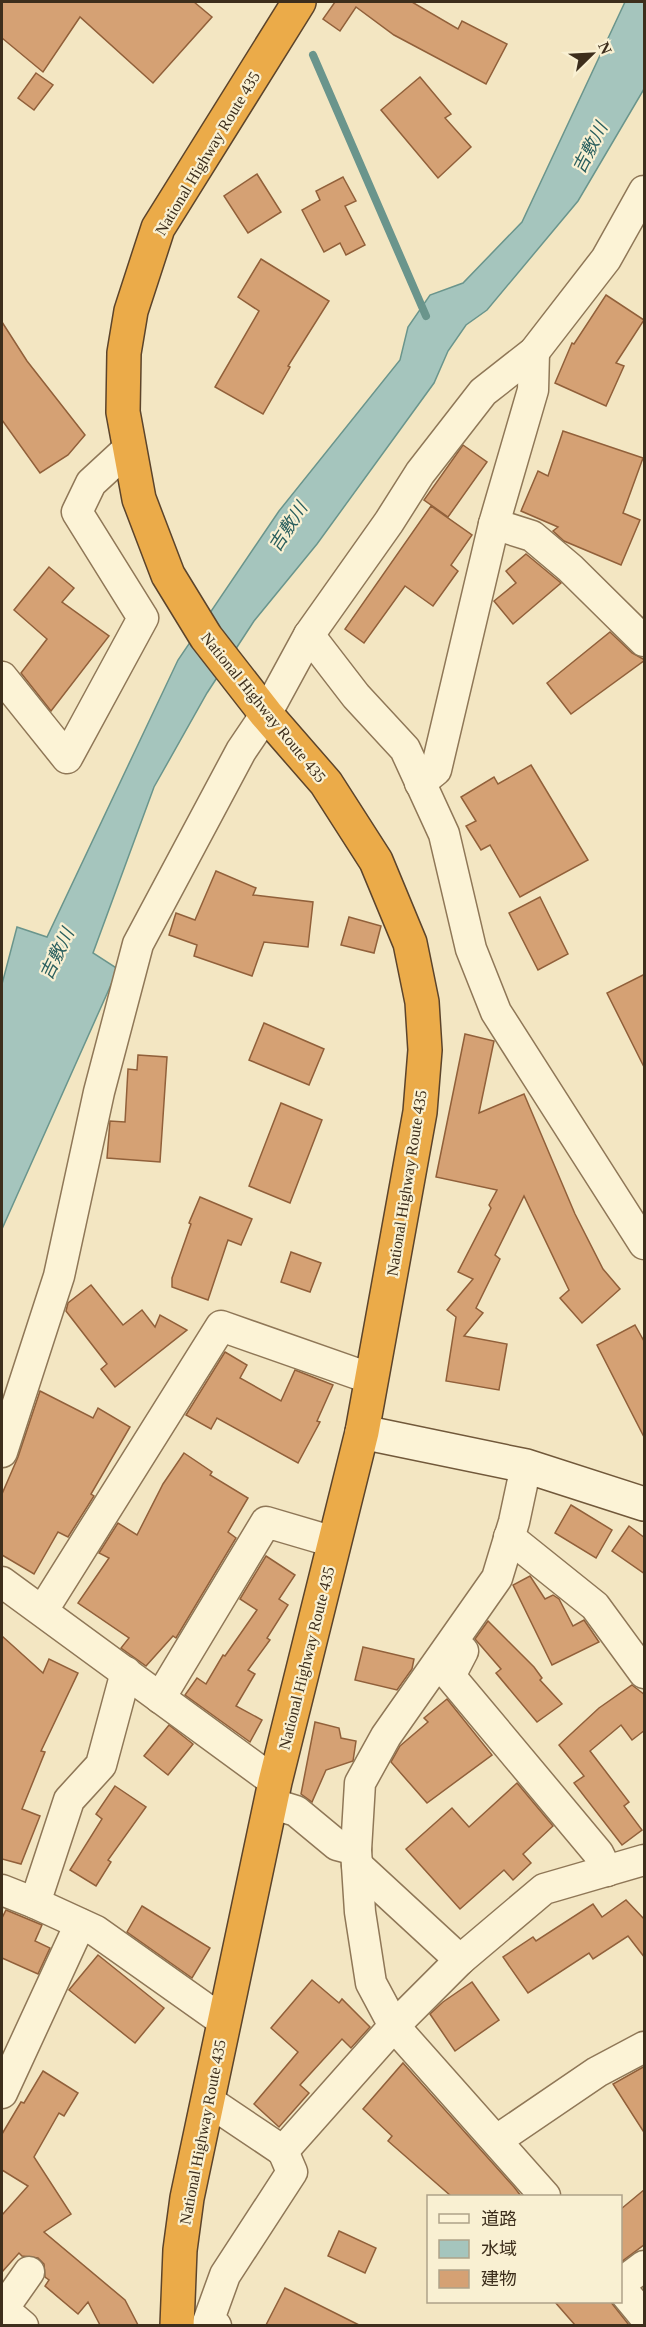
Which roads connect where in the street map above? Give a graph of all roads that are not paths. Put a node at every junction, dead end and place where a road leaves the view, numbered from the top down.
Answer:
1 (299, 2) edge
2 (645, 191) edge
3 (534, 352) junction
4 (129, 448) junction
5 (494, 524) junction
6 (309, 636) junction
7 (645, 641) edge
8 (2, 677) edge
9 (260, 706) junction
10 (420, 783) junction
11 (645, 1244) edge
12 (372, 1379) junction
13 (362, 1432) junction
14 (2, 1452) edge
15 (526, 1466) junction
16 (645, 1504) edge
17 (509, 1537) junction
18 (334, 1542) junction
19 (2, 1582) edge
20 (43, 1610) junction
21 (126, 1672) junction
22 (645, 1673) edge
23 (451, 1674) dead end
24 (160, 1698) junction
25 (273, 1793) junction
26 (356, 1858) junction
27 (645, 1860) edge
28 (607, 1871) junction
29 (2, 1890) edge
30 (35, 1903) junction
31 (80, 1924) junction
32 (460, 1960) junction
33 (223, 2021) junction
34 (394, 2026) junction
35 (645, 2047) edge
36 (2, 2093) edge
37 (207, 2100) junction
38 (497, 2140) junction
39 (283, 2151) junction
40 (544, 2195) edge
41 (645, 2266) edge
42 (29, 2272) dead end
43 (622, 2285) edge
44 (622, 2287) edge
45 (645, 2316) edge
46 (23, 2325) edge
47 (177, 2325) edge
48 (216, 2325) edge

1 - 4 highway, National Highway Route 435
2 - 3 street
3 - 5 street
3 - 6 street
4 - 8 street
4 - 9 highway, National Highway Route 435
5 - 7 street
5 - 10 street
6 - 9 street
6 - 10 street
9 - 12 highway, National Highway Route 435
9 - 14 street
10 - 11 street
12 - 13 highway, National Highway Route 435
12 - 20 street
13 - 15 street
13 - 18 highway, National Highway Route 435
15 - 16 street
15 - 17 street
17 - 22 street
17 - 26 street
18 - 24 street
18 - 25 highway, National Highway Route 435
19 - 20 street
20 - 21 street
21 - 24 street
21 - 30 street
23 - 28 street
24 - 25 street
25 - 26 street
25 - 33 highway, National Highway Route 435
26 - 32 street
26 - 34 street
27 - 28 street
28 - 32 street
29 - 30 street
30 - 31 street
31 - 33 street
31 - 36 street
32 - 34 street
33 - 37 highway, National Highway Route 435
34 - 38 street
34 - 39 street
35 - 38 street
37 - 39 street
37 - 47 highway, National Highway Route 435
38 - 40 street
39 - 48 street
41 - 43 street
42 - 46 street
44 - 45 street

